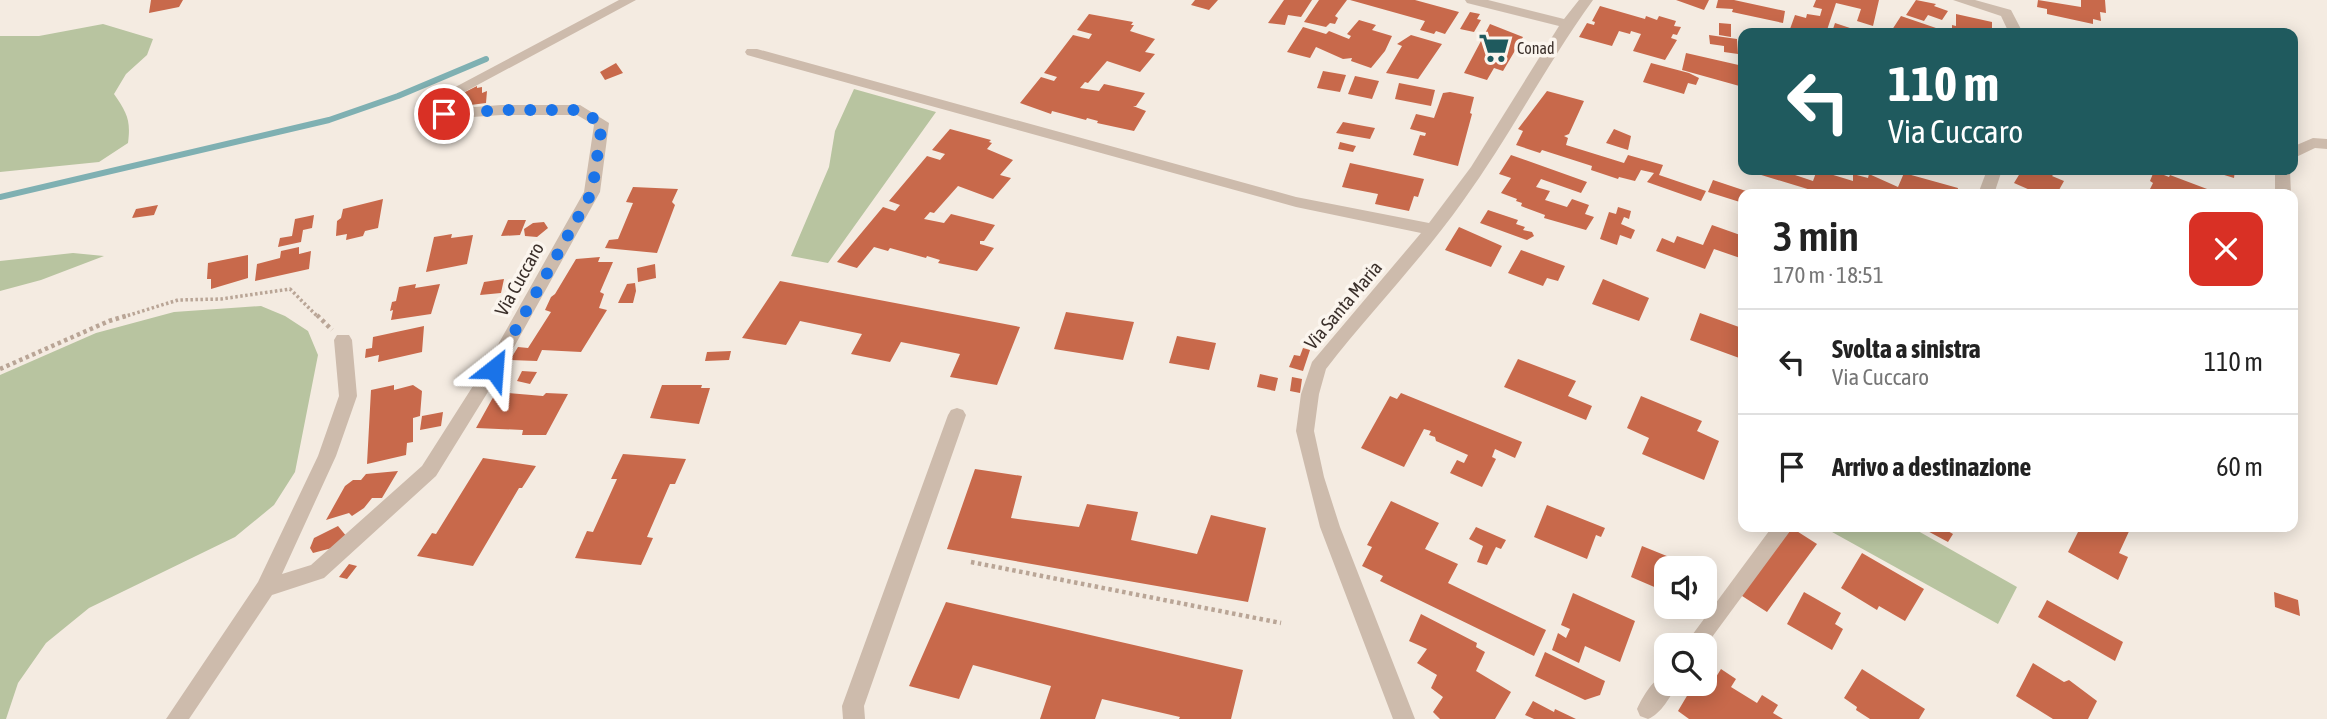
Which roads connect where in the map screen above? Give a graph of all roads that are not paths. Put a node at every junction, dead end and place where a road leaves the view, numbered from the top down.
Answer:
1 (629, 0) edge
2 (1472, 0) edge
3 (1587, 0) edge
4 (1960, 0) edge
5 (1566, 24) junction
6 (2014, 28) edge
7 (752, 51) dead end
8 (2327, 144) edge
9 (2298, 151) edge
10 (1434, 230) junction
11 (343, 340) road end
12 (957, 415) dead end
13 (1779, 532) edge
14 (265, 589) junction
15 (1704, 633) edge
16 (1657, 696) edge
17 (1648, 709) dead end
18 (177, 719) edge
19 (854, 719) edge
20 (1404, 719) edge

1 - 14 street, Via Cuccaro
2 - 5 street
3 - 5 street, Via Santa Maria
4 - 6 street
5 - 10 street, Via Santa Maria
7 - 10 street
8 - 9 street
10 - 20 street, Via Santa Maria
11 - 14 street
12 - 19 street
13 - 15 street
14 - 18 street
16 - 17 street

